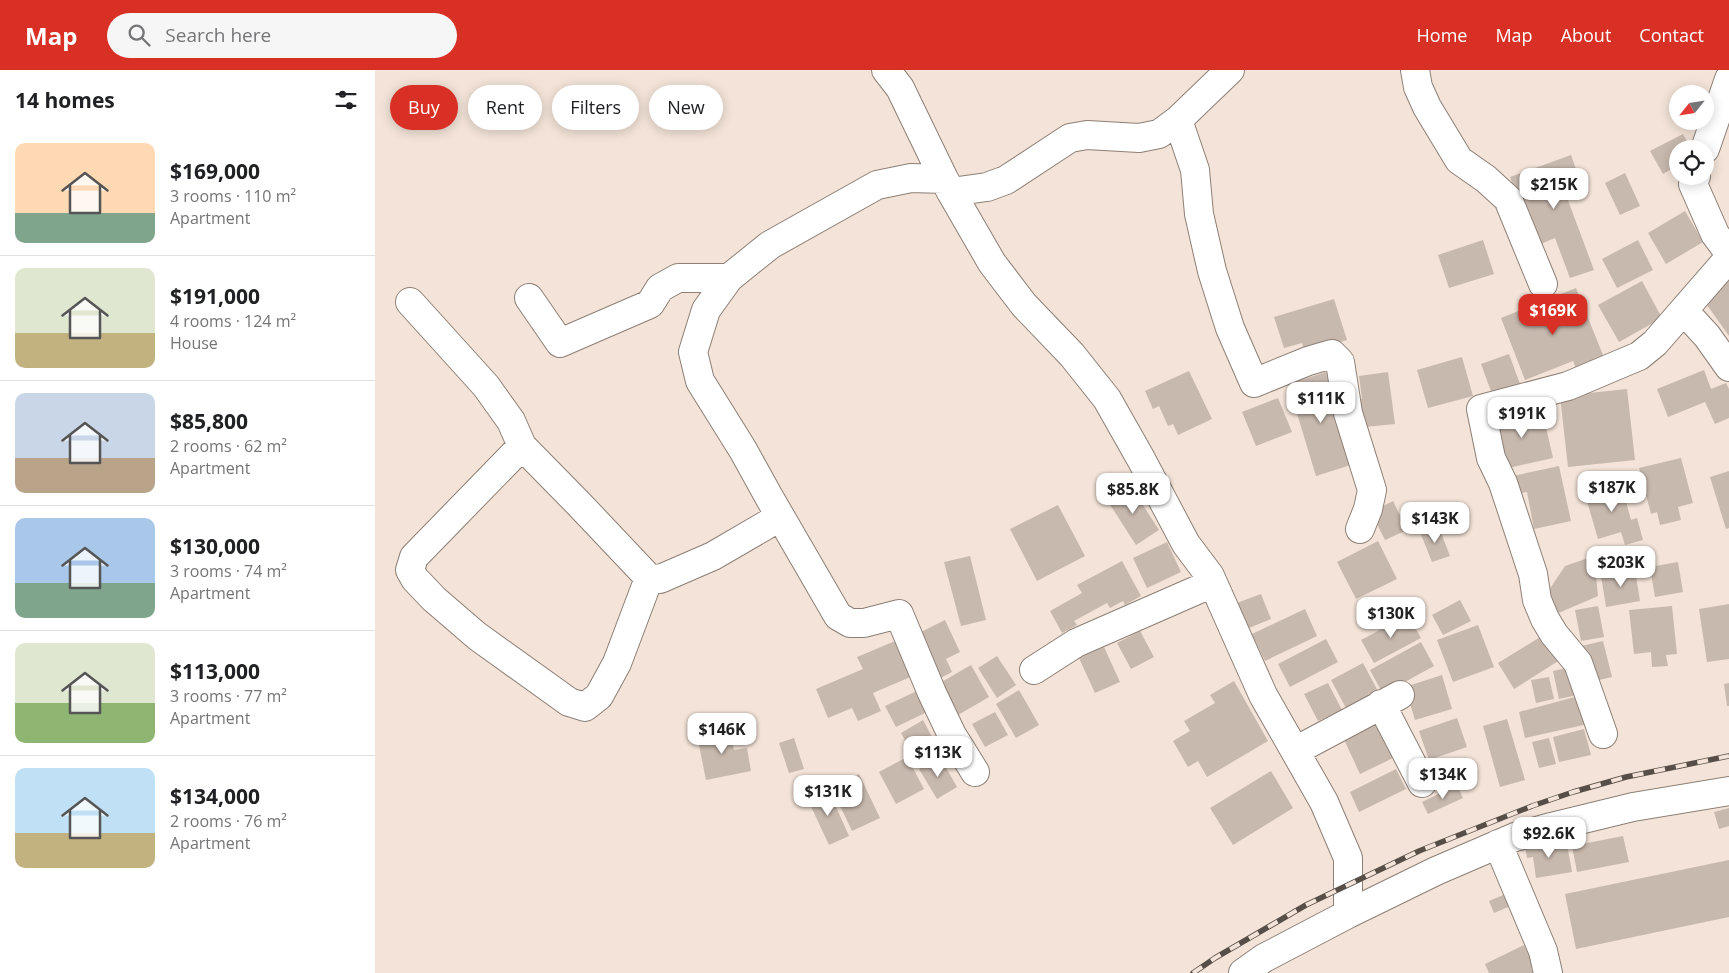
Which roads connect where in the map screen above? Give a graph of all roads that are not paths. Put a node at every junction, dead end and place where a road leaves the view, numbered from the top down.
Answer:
1 (886, 70) edge
2 (1230, 70) edge
3 (1415, 70) edge
4 (1729, 79) edge
5 (1178, 120) junction
6 (1708, 140) edge
7 (947, 185) junction
8 (1693, 185) edge
9 (1729, 253) edge
10 (1729, 258) edge
11 (729, 278) junction
12 (1543, 284) dead end
13 (529, 298) dead end
14 (410, 302) dead end
15 (1683, 311) junction
16 (1729, 368) edge
17 (522, 446) junction
18 (780, 517) junction
19 (1361, 529) dead end
20 (649, 578) junction
21 (1213, 583) junction
22 (1034, 670) dead end
23 (1603, 734) dead end
24 (1295, 751) junction
25 (975, 772) dead end
26 (1422, 784) dead end
27 (1729, 791) edge
28 (1499, 844) junction
29 (1349, 914) junction
30 (1243, 973) edge
31 (1548, 973) edge

1 - 7 street
2 - 5 street
3 - 12 street
4 - 6 street
5 - 7 street
5 - 19 street
7 - 11 street
7 - 21 street
8 - 9 street
10 - 15 street
11 - 13 street
11 - 18 street
14 - 17 street
15 - 16 street
15 - 23 street
17 - 20 street
17 - 20 street
18 - 20 street
18 - 25 street
21 - 22 street
21 - 24 street
24 - 26 street
24 - 29 street
27 - 28 street
28 - 29 street
28 - 31 street
29 - 30 street

